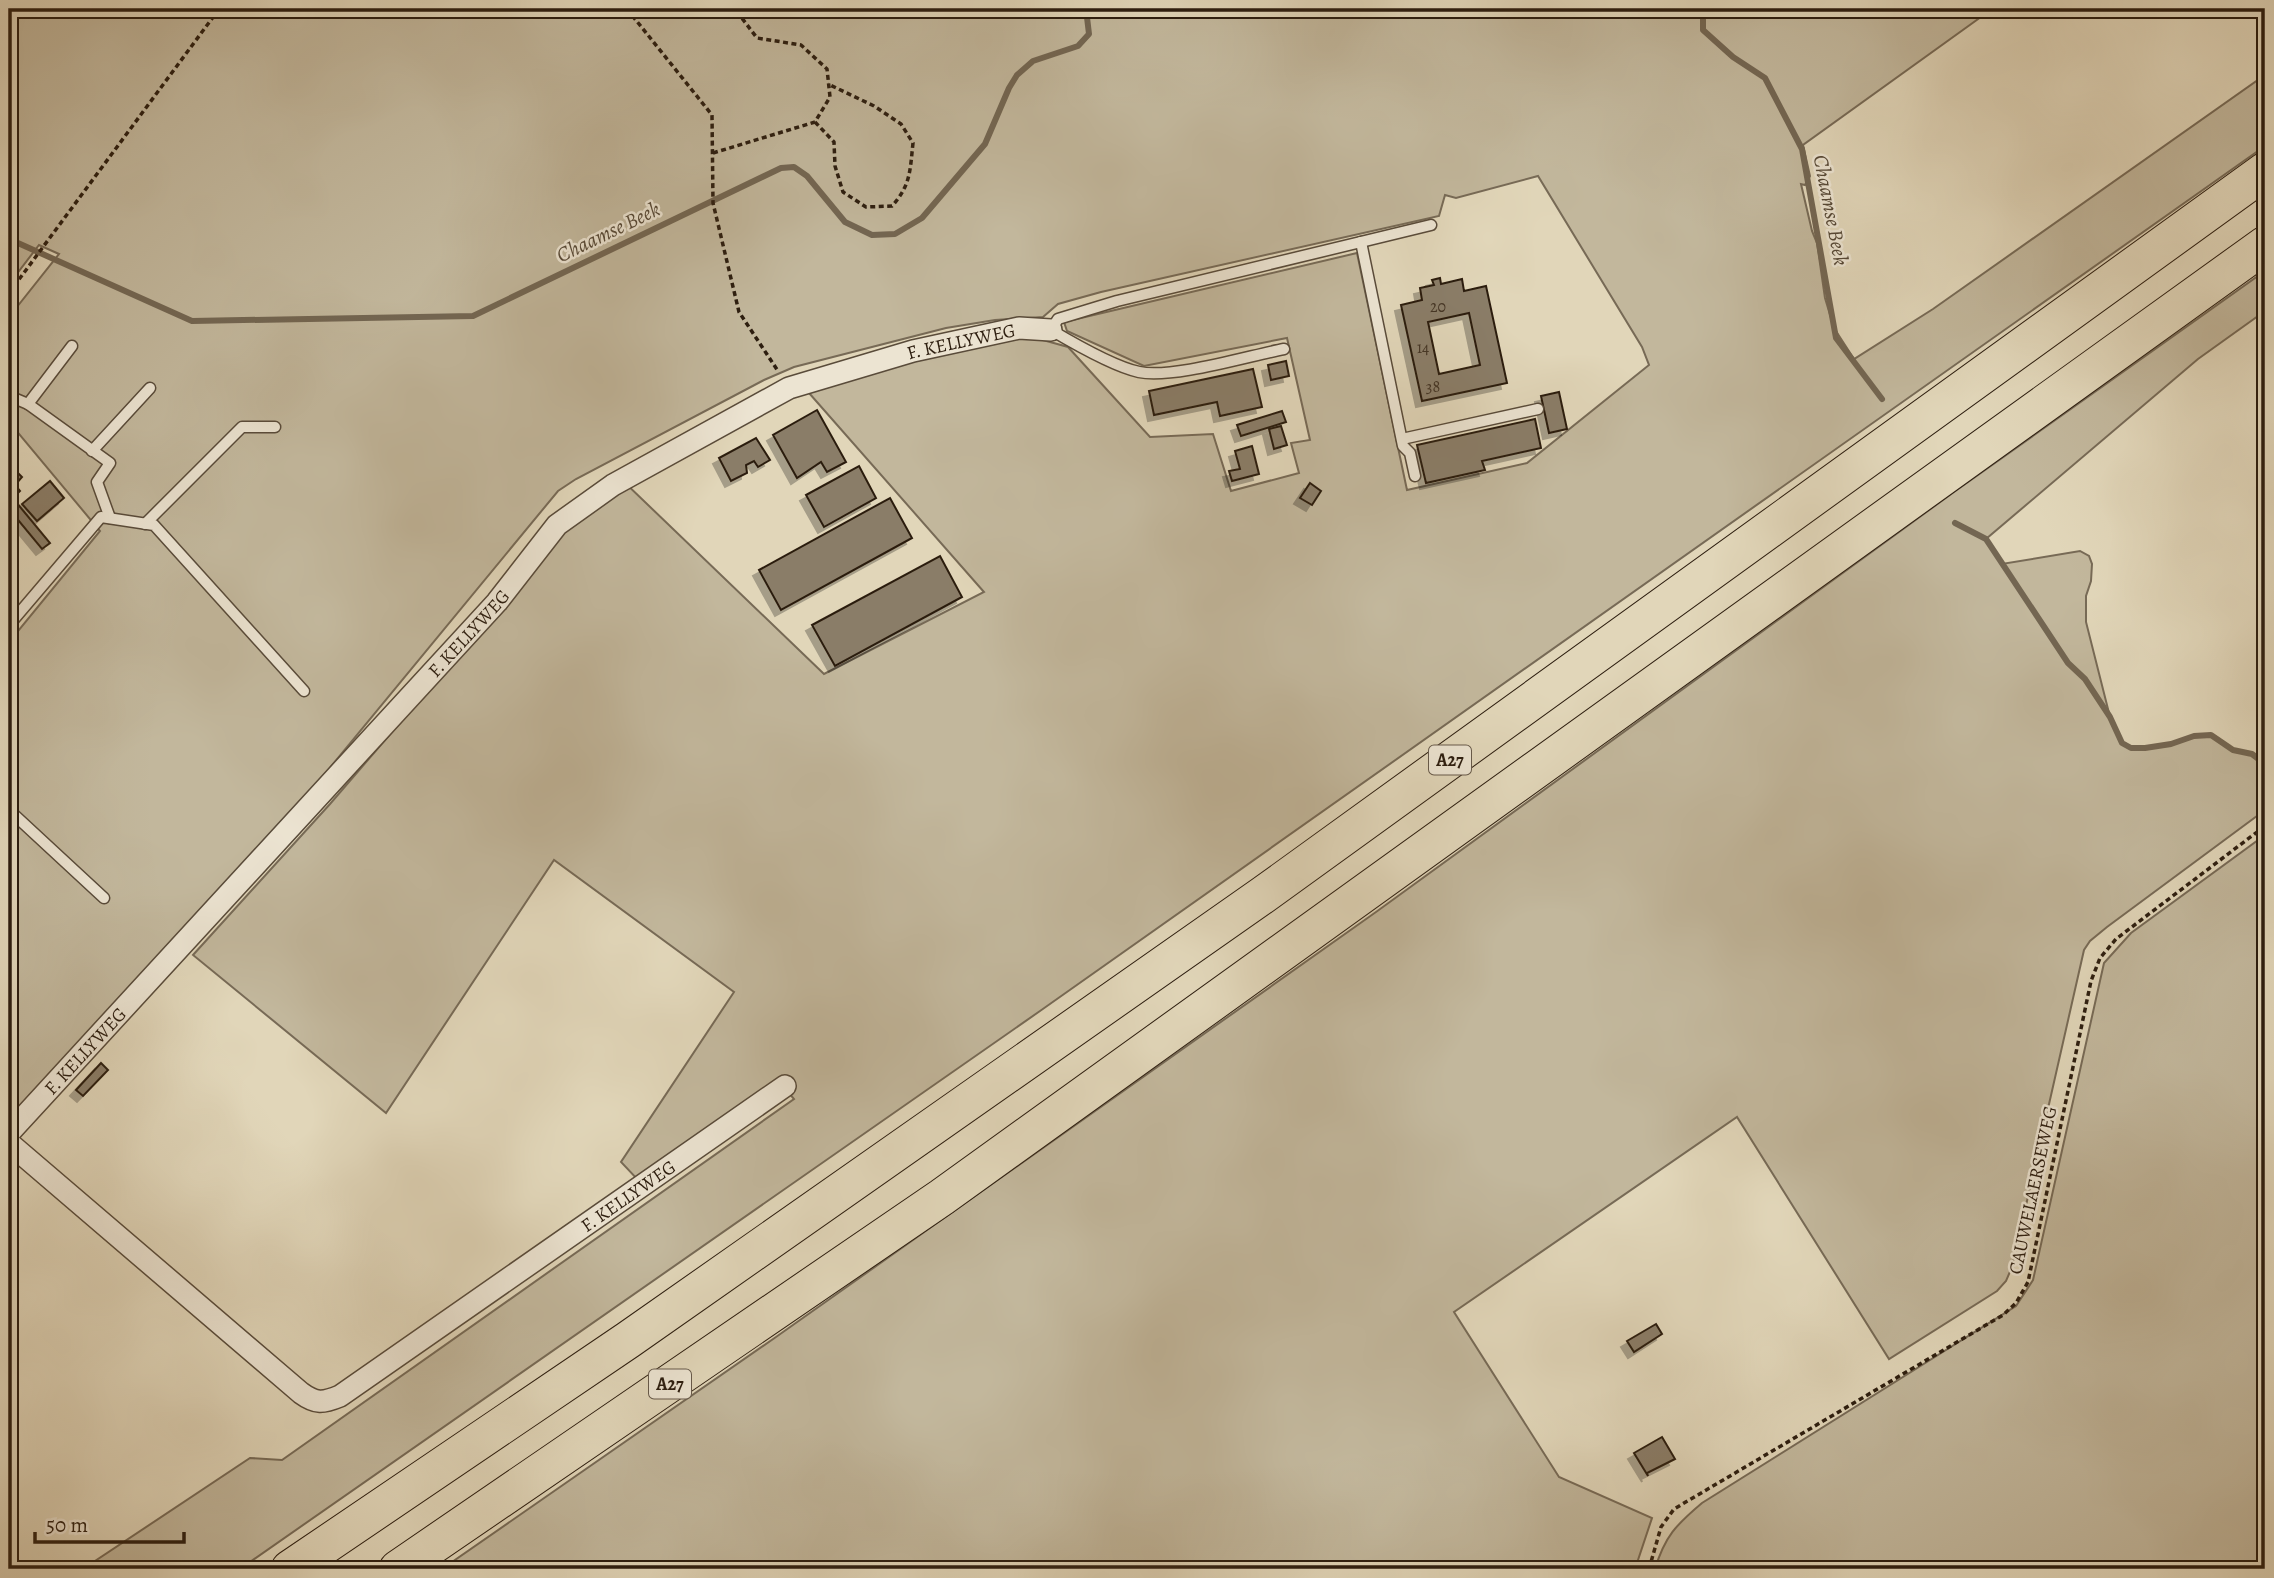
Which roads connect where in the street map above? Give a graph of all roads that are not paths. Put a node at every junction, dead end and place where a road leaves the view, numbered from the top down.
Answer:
1 (2265, 171) edge
2 (1431, 225) dead end
3 (1362, 242) junction
4 (2265, 245) edge
5 (1051, 330) junction
6 (72, 346) dead end
7 (1283, 349) dead end
8 (150, 388) dead end
9 (9, 396) edge
10 (28, 404) junction
11 (1538, 409) dead end
12 (275, 427) dead end
13 (1402, 439) junction
14 (92, 451) junction
15 (1415, 476) dead end
16 (110, 518) junction
17 (145, 524) junction
18 (9, 625) edge
19 (304, 691) dead end
20 (9, 810) edge
21 (104, 898) dead end
22 (785, 1086) dead end
23 (9, 1133) edge
24 (9, 1143) edge
25 (290, 1569) edge
26 (398, 1569) edge

1 - 25 highway, A27
2 - 3 lane
3 - 5 lane
3 - 13 lane
4 - 26 highway, A27
5 - 7 lane
5 - 23 street, F. KELLYWEG
6 - 10 lane
8 - 14 lane
9 - 10 lane
10 - 14 lane
11 - 13 lane
12 - 17 lane
13 - 15 lane
14 - 16 lane
16 - 17 lane
16 - 18 lane
17 - 19 lane
20 - 21 lane
22 - 24 street, F. KELLYWEG

